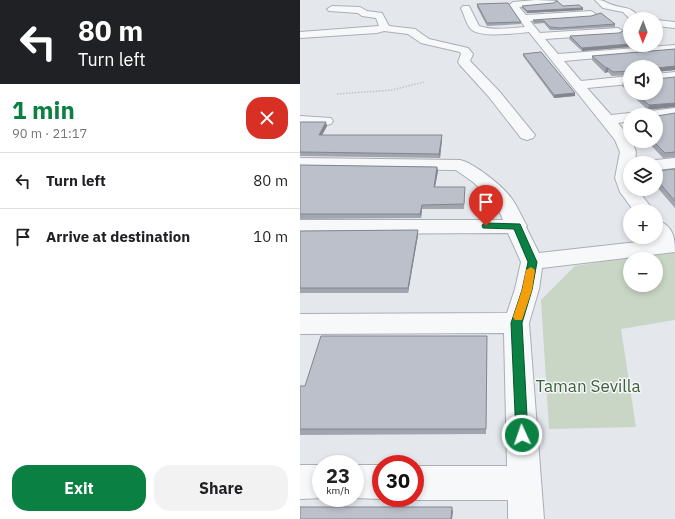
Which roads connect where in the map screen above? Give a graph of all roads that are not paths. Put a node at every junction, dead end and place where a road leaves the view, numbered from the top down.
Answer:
1 (599, 0) edge
2 (553, 1) edge
3 (466, 8) dead end
4 (332, 9) dead end
5 (628, 12) edge
6 (591, 14) edge
7 (524, 18) junction
8 (663, 24) edge
9 (675, 26) edge
10 (384, 28) junction
11 (618, 31) dead end
12 (535, 32) junction
13 (300, 35) edge
14 (675, 48) edge
15 (555, 58) junction
16 (675, 76) edge
17 (663, 77) edge
18 (623, 81) edge
19 (577, 85) junction
20 (675, 112) edge
21 (663, 113) edge
22 (623, 118) edge
23 (300, 120) edge
24 (326, 120) edge
25 (607, 120) junction
26 (527, 135) dead end
27 (628, 156) edge
28 (300, 163) edge
29 (675, 163) edge
30 (663, 164) edge
31 (632, 196) edge
32 (638, 204) edge
33 (517, 226) junction
34 (300, 227) edge
35 (663, 234) edge
36 (673, 245) edge
37 (532, 262) junction
38 (516, 323) junction
39 (300, 324) edge
40 (300, 482) edge
41 (312, 482) edge
42 (424, 482) edge
43 (524, 482) junction
44 (526, 519) edge

1 - 5 street
2 - 7 street
3 - 12 street
4 - 10 street
6 - 7 street
7 - 12 street
8 - 9 street
10 - 13 street
10 - 26 street
11 - 12 street
12 - 15 street
14 - 15 street
15 - 19 street
16 - 17 street
18 - 19 street
19 - 25 street
20 - 21 street
22 - 25 street
23 - 24 street
25 - 27 street
28 - 33 street
29 - 30 street
31 - 32 street
33 - 34 street
33 - 37 street
35 - 36 street
36 - 37 street
37 - 38 street
38 - 39 street
38 - 43 street
40 - 41 street
42 - 43 street
43 - 44 street

